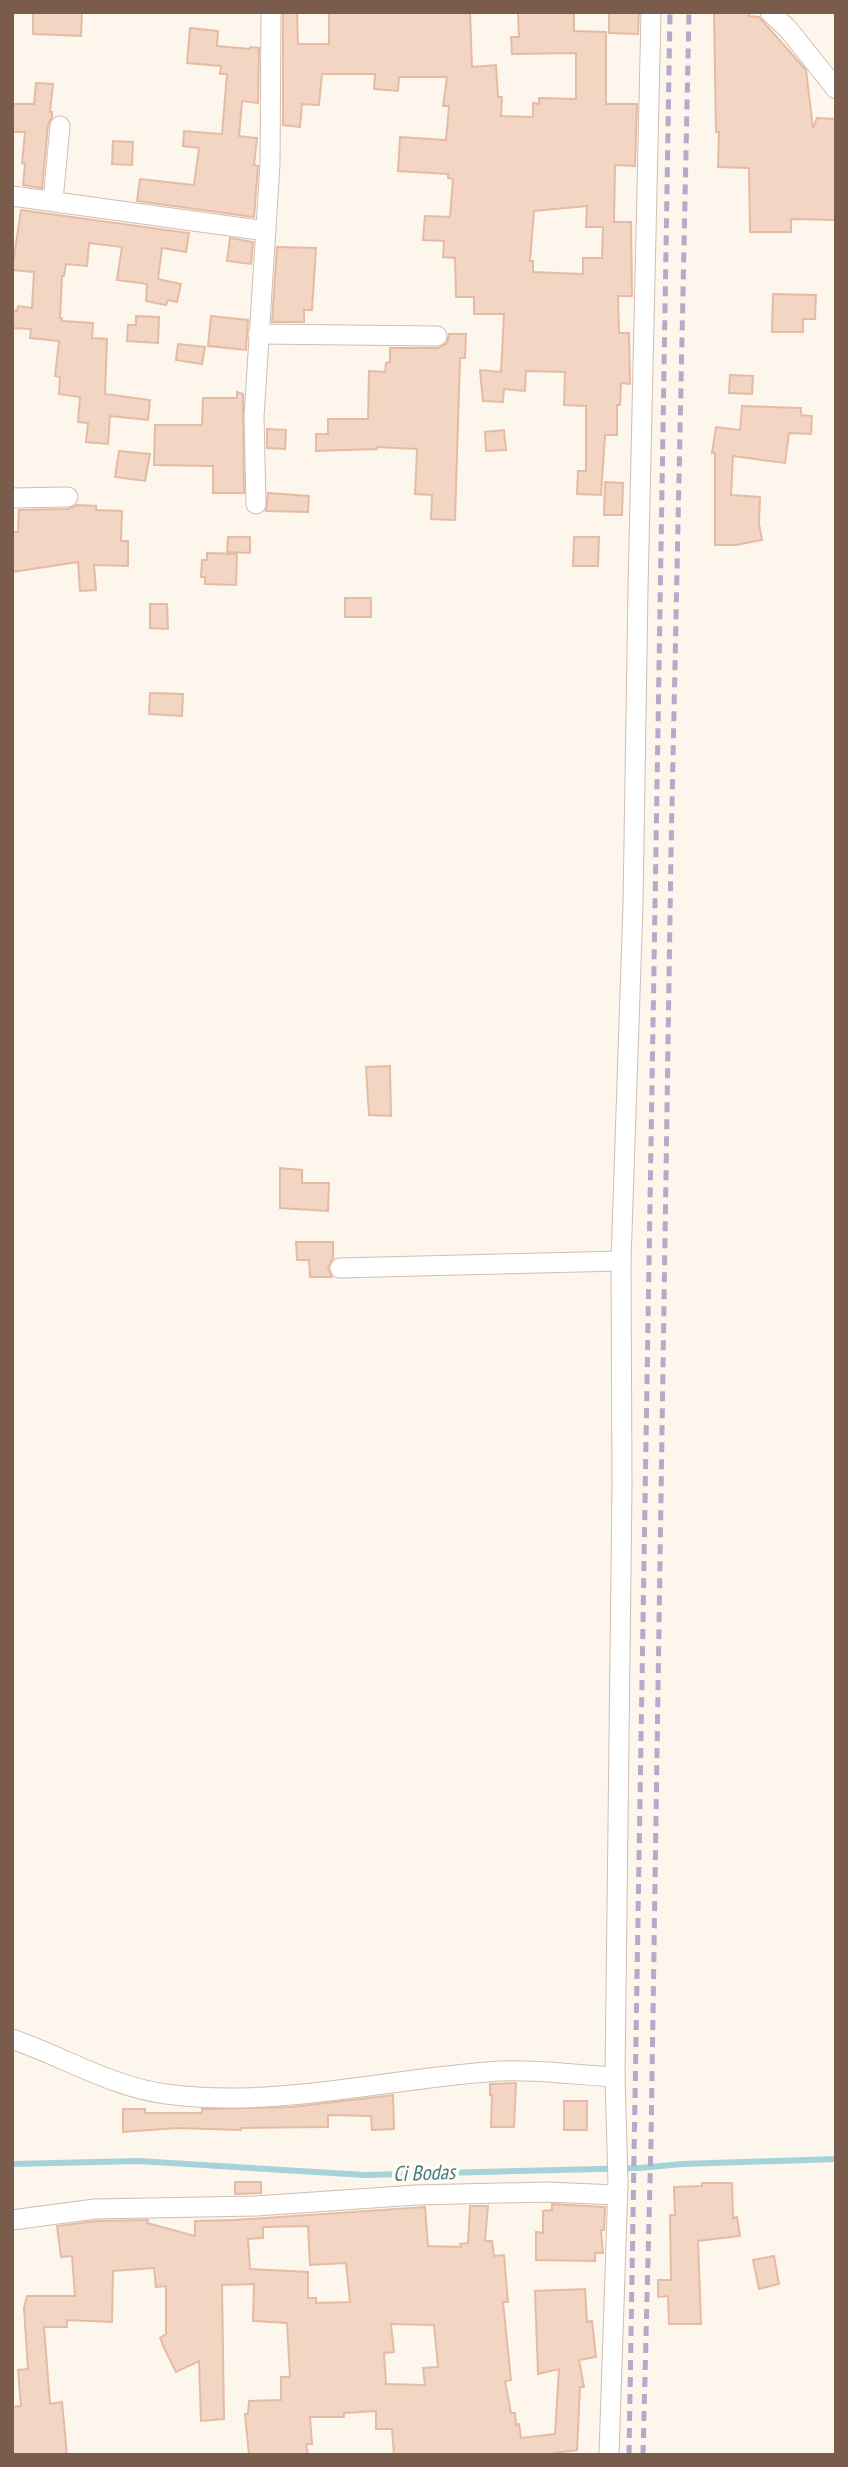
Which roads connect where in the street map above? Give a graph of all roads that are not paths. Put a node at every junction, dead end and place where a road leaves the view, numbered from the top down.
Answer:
1 (271, 12) edge
2 (652, 12) edge
3 (770, 12) edge
4 (836, 89) edge
5 (60, 126) dead end
6 (12, 196) edge
7 (53, 201) junction
8 (266, 231) junction
9 (258, 334) junction
10 (437, 336) dead end
11 (68, 497) dead end
12 (12, 498) edge
13 (256, 504) dead end
14 (621, 1261) junction
15 (340, 1268) dead end
16 (12, 2039) edge
17 (615, 2077) junction
18 (617, 2189) junction
19 (12, 2220) edge
20 (609, 2455) edge

1 - 8 street
2 - 14 street
3 - 4 street
5 - 7 street
6 - 7 street
7 - 8 street
8 - 9 street
9 - 10 street
9 - 13 street
11 - 12 street
14 - 15 street
14 - 17 street
16 - 17 street
17 - 18 street
18 - 19 street
18 - 20 street

